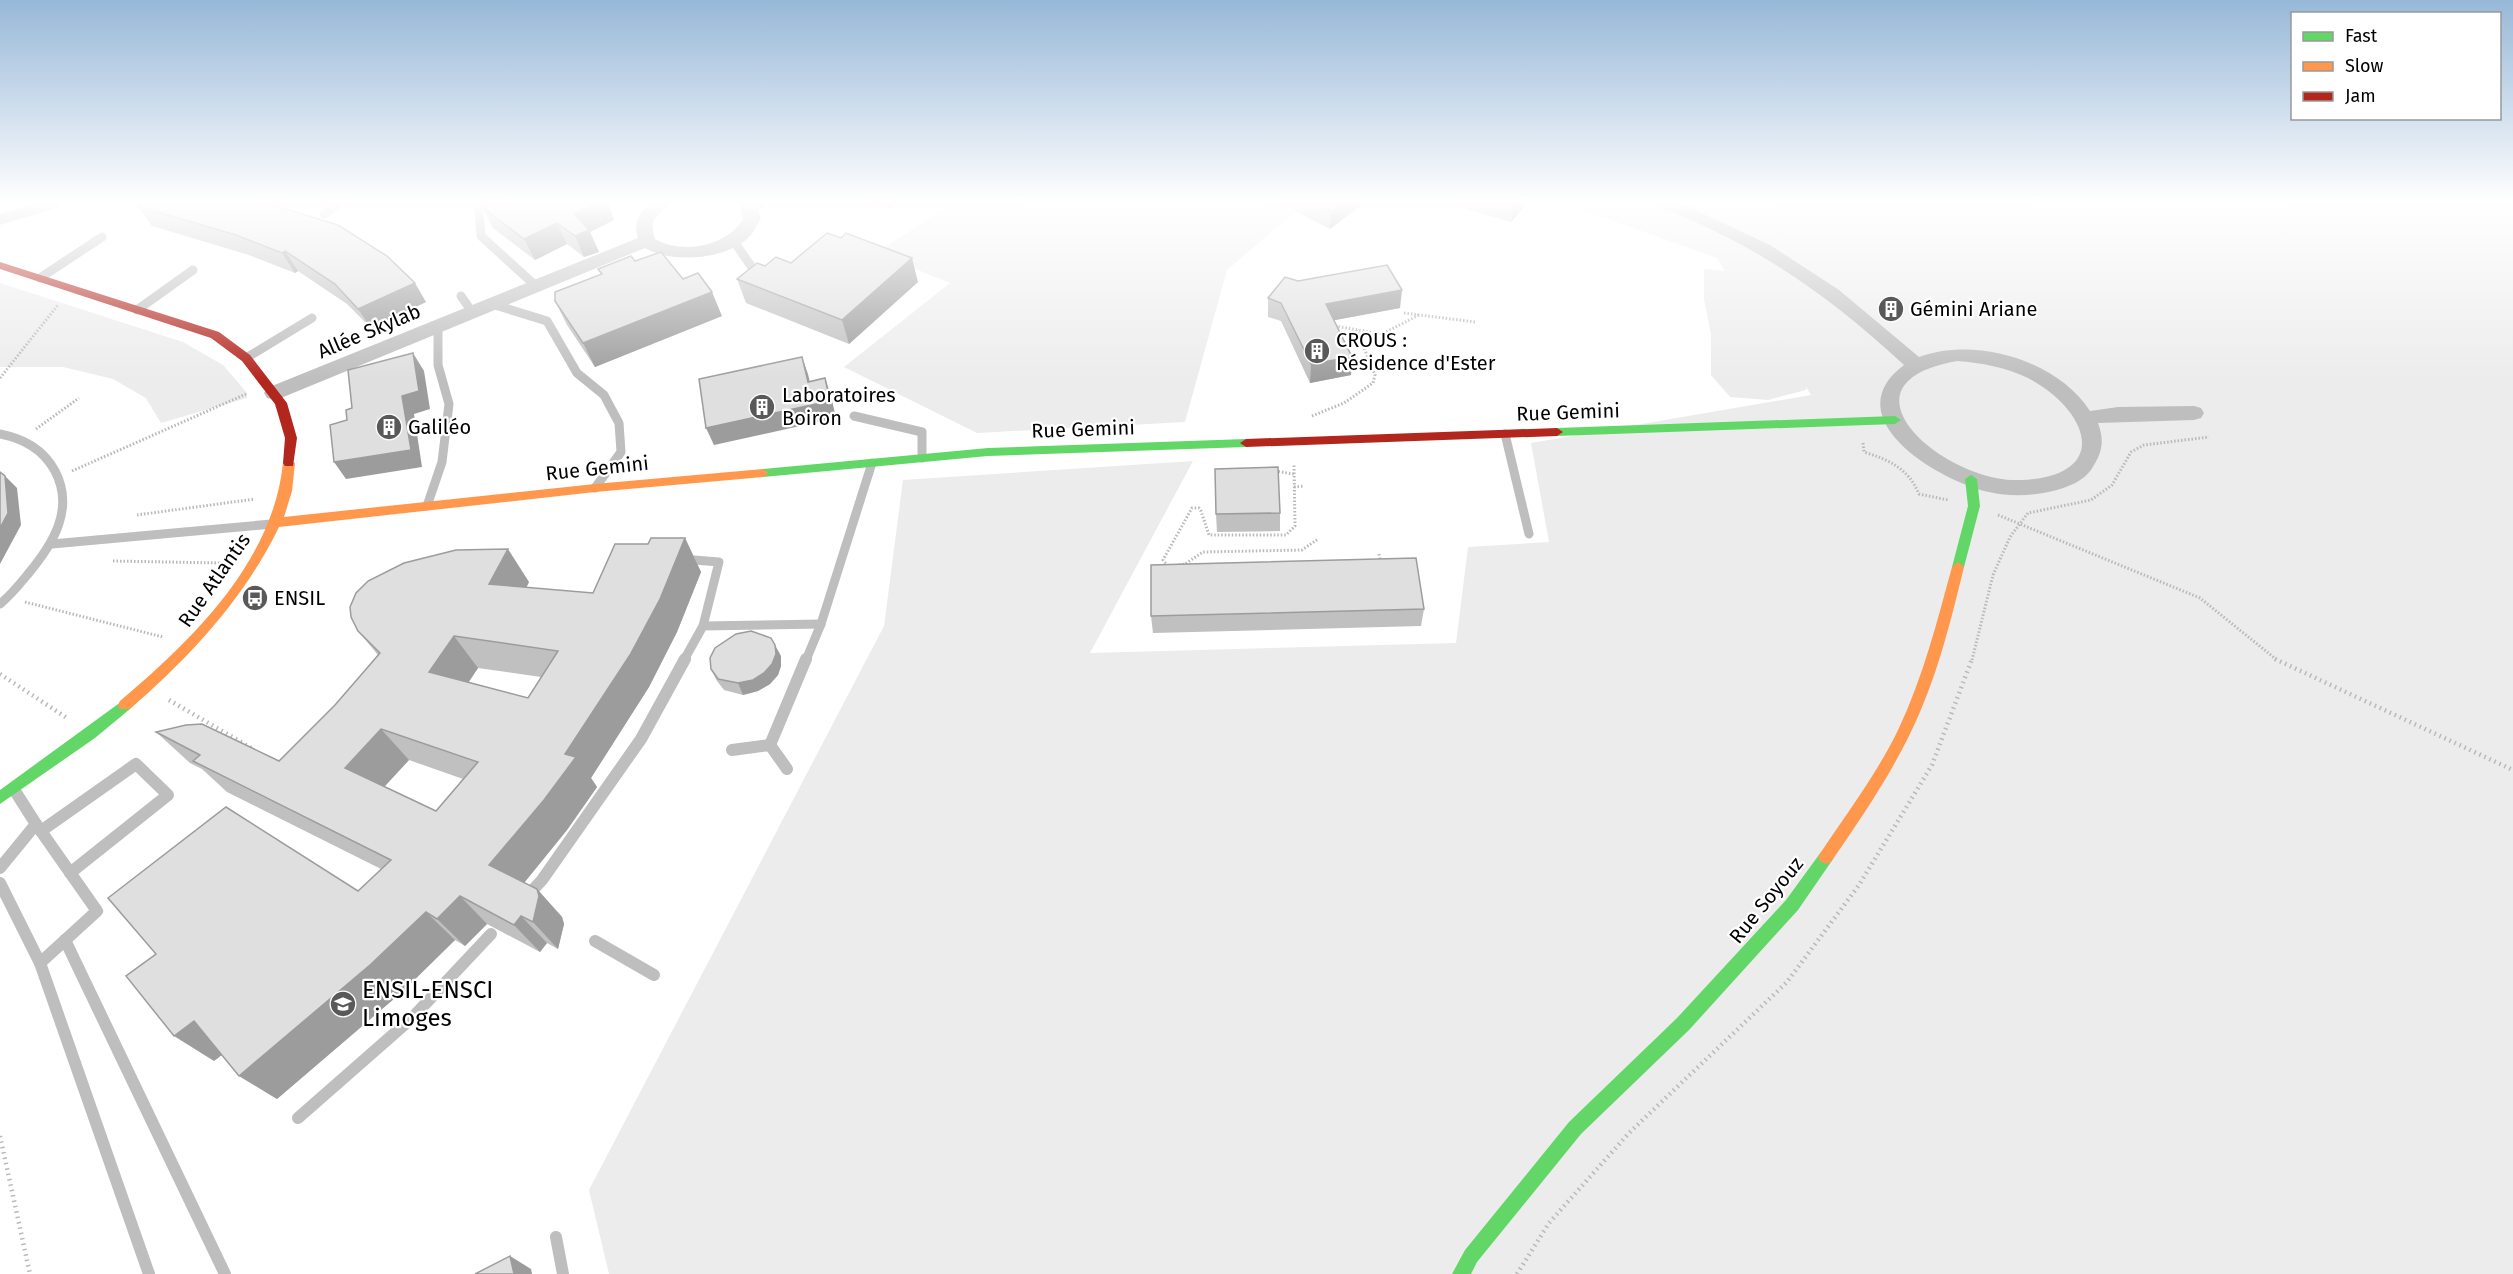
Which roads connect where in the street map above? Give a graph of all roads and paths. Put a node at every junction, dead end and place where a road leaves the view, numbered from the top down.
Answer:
1 (64, 262) edge
2 (510, 262) edge
3 (594, 262) edge
4 (749, 262) edge
5 (1784, 262) edge
6 (0, 265) edge
7 (193, 270) dead end
8 (40, 278) junction
9 (762, 281) edge
10 (536, 286) junction
11 (72, 288) junction
12 (492, 304) junction
13 (137, 310) junction
14 (1404, 313) dead end
15 (1419, 315) junction
16 (312, 318) dead end
17 (1475, 322) dead end
18 (438, 326) junction
19 (1334, 326) edge
20 (1357, 330) junction
21 (246, 358) junction
22 (1915, 364) junction
23 (0, 378) edge
24 (247, 393) dead end
25 (274, 393) junction
26 (79, 398) dead end
27 (2194, 413) dead end
28 (854, 416) dead end
29 (2085, 418) junction
30 (1301, 420) dead end
31 (1895, 420) junction
32 (1860, 423) junction
33 (0, 434) edge
34 (1505, 434) junction
35 (20, 440) junction
36 (922, 458) junction
37 (872, 462) junction
38 (1303, 464) dead end
39 (1272, 471) edge
40 (1293, 474) junction
41 (60, 477) junction
42 (1971, 479) junction
43 (1304, 486) dead end
44 (1294, 487) junction
45 (595, 488) junction
46 (261, 498) dead end
47 (428, 506) junction
48 (1974, 506) junction
49 (137, 515) dead end
50 (275, 523) junction
51 (1529, 534) dead end
52 (1318, 539) dead end
53 (52, 544) junction
54 (1379, 554) dead end
55 (673, 558) edge
56 (113, 561) dead end
57 (232, 563) dead end
58 (1381, 566) edge
59 (9, 597) junction
60 (0, 604) edge
61 (822, 624) junction
62 (703, 626) junction
63 (193, 643) junction
64 (0, 674) edge
65 (166, 698) dead end
66 (90, 734) junction
67 (770, 745) junction
68 (732, 750) dead end
69 (260, 752) edge
70 (787, 769) dead end
71 (2513, 770) edge
72 (15, 790) junction
73 (0, 798) edge
74 (38, 828) junction
75 (0, 868) edge
76 (70, 873) junction
77 (0, 883) edge
78 (530, 893) edge
79 (491, 934) edge
80 (65, 940) junction
81 (595, 940) dead end
82 (40, 963) junction
83 (654, 975) dead end
84 (298, 1118) dead end
85 (0, 1136) edge
86 (556, 1237) dead end
87 (30, 1274) edge
88 (149, 1274) edge
89 (225, 1274) edge
90 (563, 1274) edge
91 (1461, 1274) edge

1 - 8 lane
2 - 10 lane
3 - 10 street, Allée Skylab
4 - 9 lane
5 - 22 street
6 - 8 street, Rue Atlantis
7 - 13 lane
8 - 11 street, Rue Atlantis
10 - 12 street, Allée Skylab
11 - 13 street, Rue Atlantis
11 - 23 path
12 - 18 street, Allée Skylab
12 - 45 lane
13 - 21 street, Rue Atlantis
14 - 15 path
15 - 17 path
15 - 20 path
16 - 21 lane
18 - 25 street, Allée Skylab
18 - 47 lane
19 - 20 path
20 - 30 path
21 - 25 street, Rue Atlantis
22 - 29 street
22 - 31 street
24 - 41 path
25 - 50 street, Rue Atlantis
26 - 35 path
27 - 29 street
28 - 36 lane
29 - 42 street
31 - 32 street, Rue Gemini
31 - 42 street
32 - 34 street, Rue Gemini
32 - 48 path
33 - 35 lane
34 - 36 street, Rue Gemini
34 - 51 lane
35 - 41 lane
36 - 37 street, Rue Gemini
37 - 45 street, Rue Gemini
37 - 61 lane
38 - 40 path
39 - 40 path
40 - 44 path
41 - 53 lane
42 - 48 street, Rue Soyouz
43 - 44 path
44 - 52 path
45 - 47 street, Rue Gemini
46 - 49 path
47 - 50 street, Rue Gemini
48 - 71 path
48 - 91 street, Rue Soyouz
50 - 53 lane
50 - 63 street, Rue Atlantis
53 - 59 lane
54 - 58 path
55 - 62 lane
56 - 57 path
59 - 60 lane
59 - 63 path
61 - 62 lane
61 - 67 lane
62 - 78 lane
63 - 66 street, Rue Atlantis
64 - 66 path
65 - 69 path
66 - 72 street, Rue Atlantis
67 - 68 lane
67 - 70 lane
72 - 73 street, Rue Atlantis
72 - 74 lane
74 - 75 lane
74 - 76 lane
74 - 76 lane
76 - 80 lane
77 - 82 lane
79 - 84 lane
80 - 82 lane
80 - 89 lane
81 - 83 lane
82 - 88 lane
85 - 87 path
86 - 90 lane

